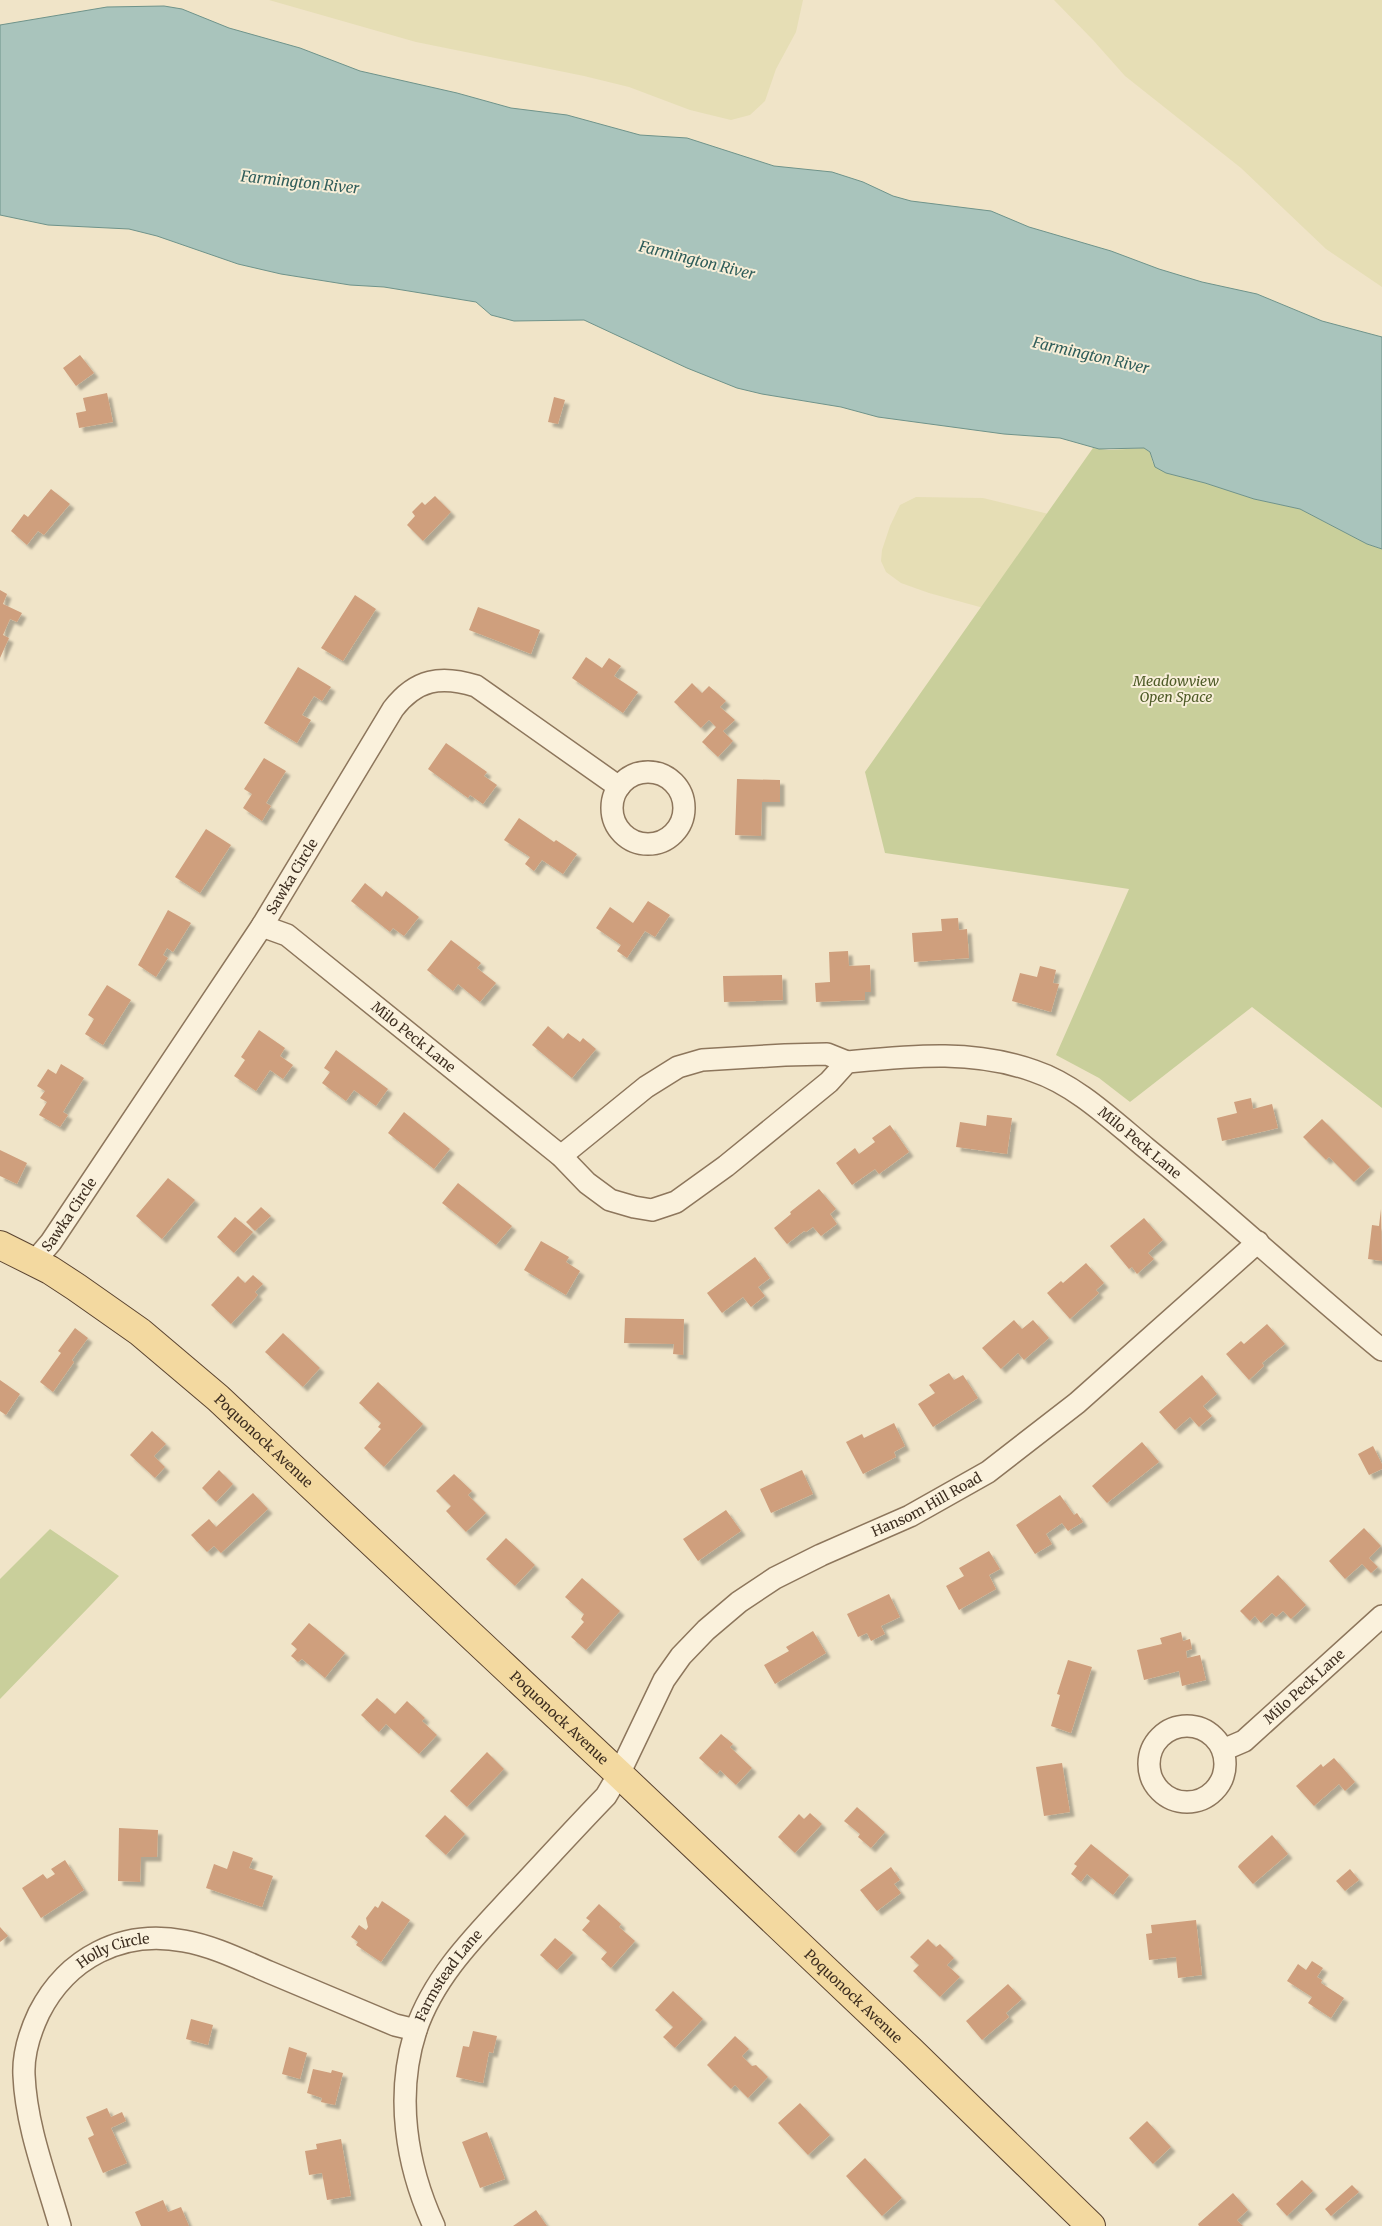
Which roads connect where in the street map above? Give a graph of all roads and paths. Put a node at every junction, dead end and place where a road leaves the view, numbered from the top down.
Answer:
1 (619, 787) dead end
2 (262, 926) junction
3 (847, 1062) junction
4 (561, 1156) junction
5 (1258, 1242) junction
6 (0, 1245) edge
7 (34, 1262) junction
8 (1382, 1350) edge
9 (1382, 1616) edge
10 (1223, 1750) dead end
11 (620, 1774) junction
12 (416, 2030) junction
13 (60, 2226) edge
14 (434, 2226) edge
15 (1091, 2226) edge

1 - 2 street, Sawka Circle
2 - 4 street, Milo Peck Lane
2 - 7 street, Sawka Circle
3 - 4 street, Milo Peck Lane
3 - 4 street, Milo Peck Lane
3 - 5 street, Milo Peck Lane
5 - 8 street, Milo Peck Lane
5 - 11 street, Hansom Hill Road
6 - 7 main road, Poquonock Avenue
7 - 11 main road, Poquonock Avenue
9 - 10 street, Milo Peck Lane
11 - 12 street, Farmstead Lane
11 - 15 main road, Poquonock Avenue
12 - 13 street, Holly Circle
12 - 14 street, Farmstead Lane

